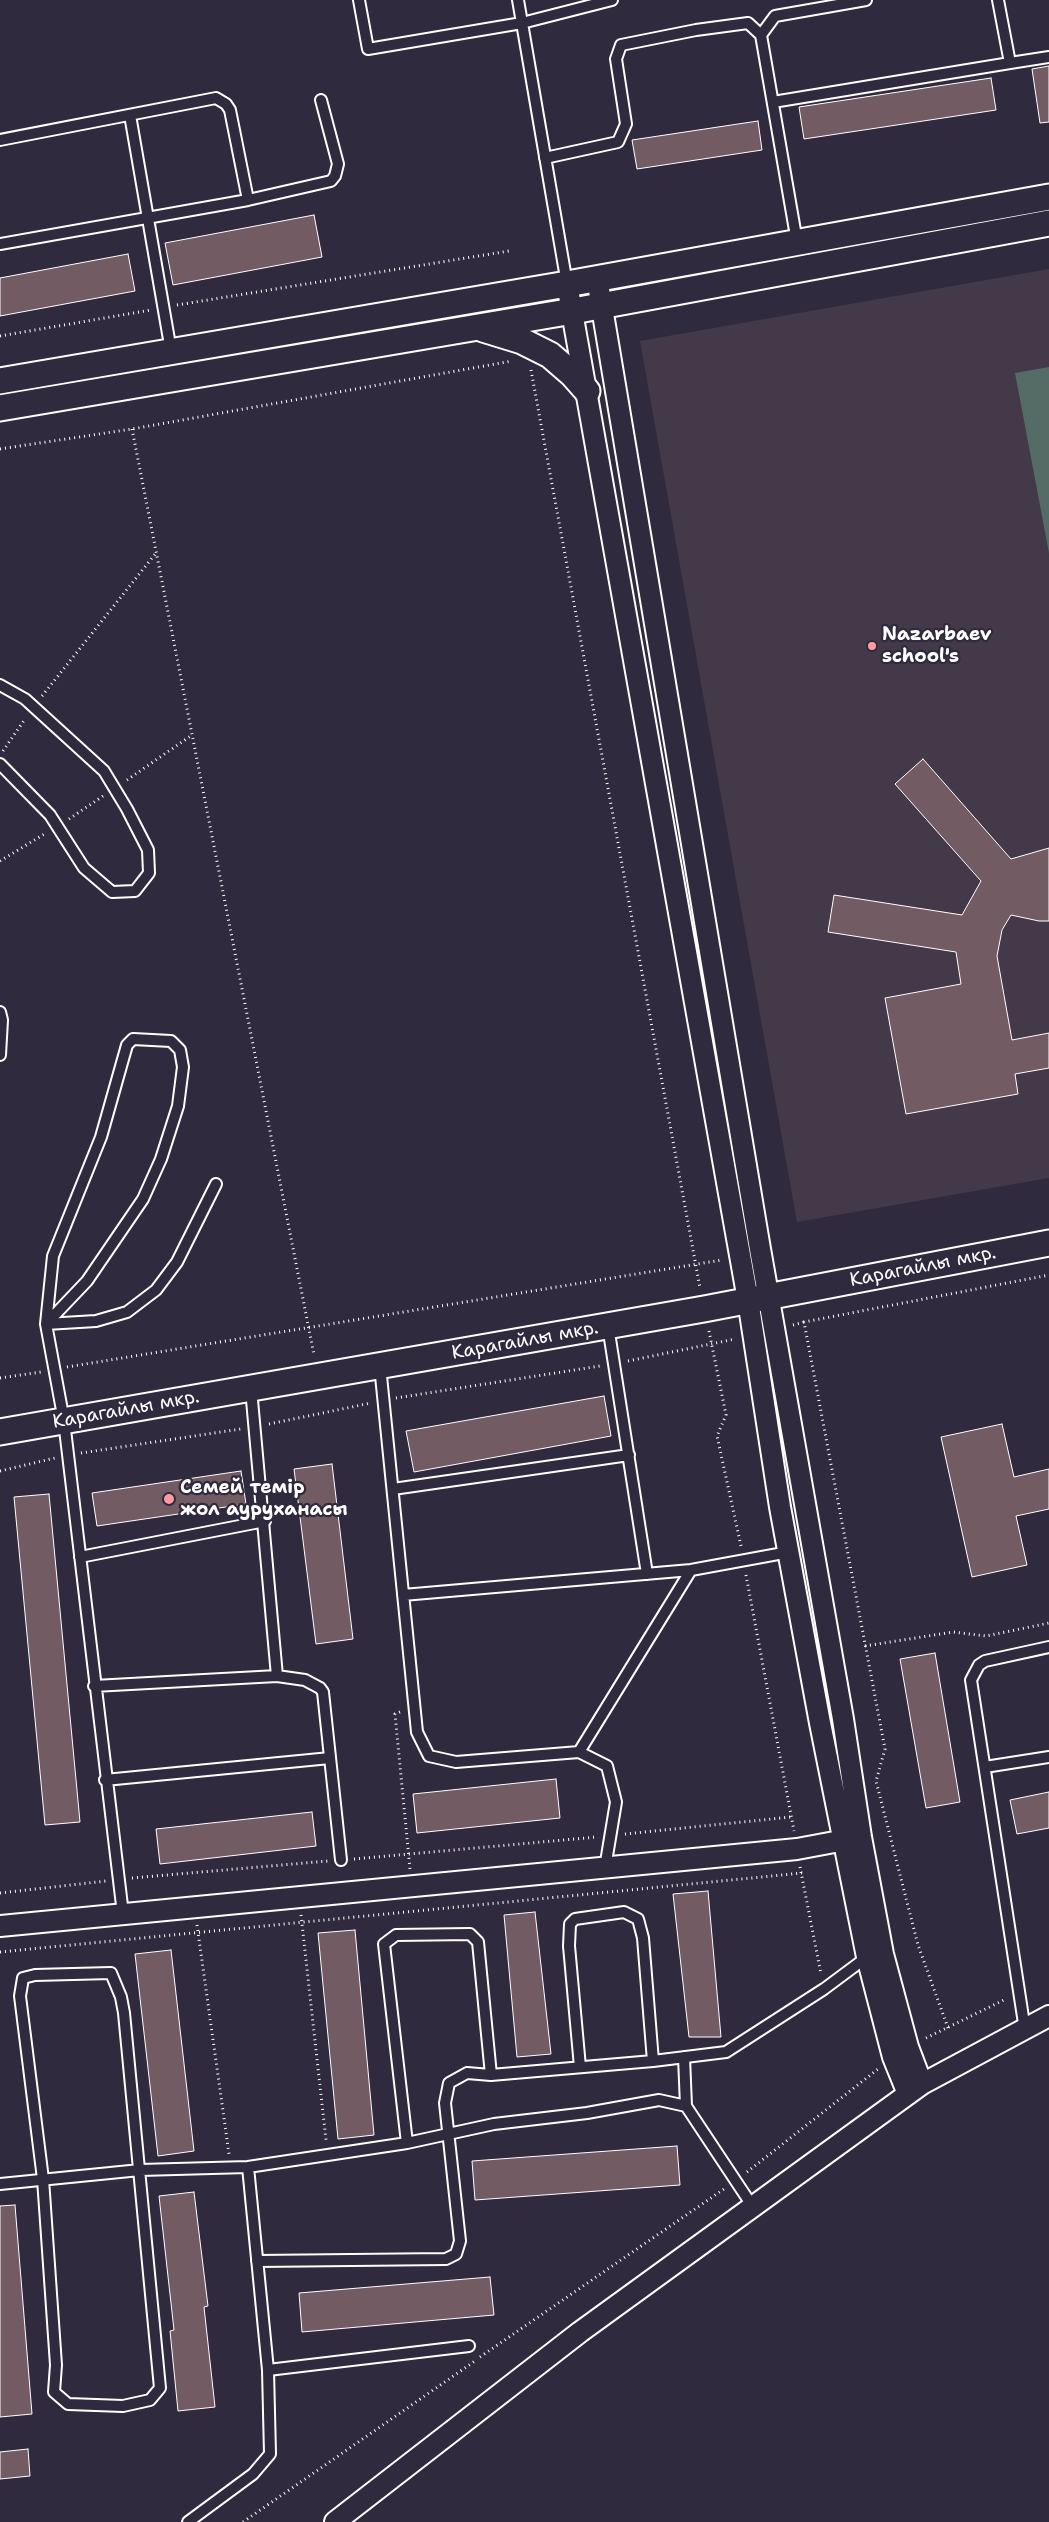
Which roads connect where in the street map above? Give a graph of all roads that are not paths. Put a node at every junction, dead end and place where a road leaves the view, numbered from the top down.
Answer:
1 (359, 0) edge
2 (518, 0) edge
3 (612, 0) edge
4 (866, 0) edge
5 (998, 0) edge
6 (522, 23) junction
7 (762, 35) junction
8 (1049, 57) edge
9 (1010, 63) junction
10 (321, 100) dead end
11 (773, 102) junction
12 (130, 115) junction
13 (0, 140) edge
14 (545, 158) junction
15 (1049, 197) edge
16 (248, 200) junction
17 (149, 218) junction
18 (1049, 223) edge
19 (797, 242) junction
20 (0, 244) edge
21 (597, 278) junction
22 (567, 284) junction
23 (603, 306) junction
24 (573, 311) junction
25 (478, 327) junction
26 (171, 351) junction
27 (0, 381) edge
28 (587, 391) junction
29 (0, 408) edge
30 (0, 685) edge
31 (0, 764) edge
32 (0, 1012) edge
33 (0, 1055) edge
34 (216, 1184) dead end
35 (1049, 1243) edge
36 (758, 1298) junction
37 (46, 1324) junction
38 (608, 1326) junction
39 (380, 1366) junction
40 (251, 1388) junction
41 (64, 1421) junction
42 (0, 1432) edge
43 (629, 1455) junction
44 (394, 1490) junction
45 (265, 1521) junction
46 (789, 1552) junction
47 (80, 1557) junction
48 (691, 1570) junction
49 (647, 1574) junction
50 (403, 1595) junction
51 (1049, 1647) edge
52 (277, 1676) junction
53 (94, 1686) junction
54 (579, 1752) junction
55 (1049, 1756) edge
56 (330, 1758) junction
57 (985, 1767) junction
58 (106, 1780) junction
59 (852, 1839) junction
60 (341, 1860) road end
61 (605, 1868) junction
62 (123, 1914) junction
63 (0, 1926) edge
64 (868, 1957) junction
65 (1049, 2016) edge
66 (1025, 2030) junction
67 (901, 2052) junction
68 (684, 2057) junction
69 (653, 2061) junction
70 (580, 2067) junction
71 (491, 2075) junction
72 (915, 2089) junction
73 (686, 2106) junction
74 (448, 2135) junction
75 (407, 2143) junction
76 (248, 2166) junction
77 (140, 2170) junction
78 (43, 2179) junction
79 (0, 2184) edge
80 (753, 2207) junction
81 (257, 2261) junction
82 (469, 2346) dead end
83 (268, 2370) junction
84 (188, 2522) edge
85 (335, 2522) edge

1 - 6 lane
2 - 6 lane
3 - 6 lane
4 - 7 lane
5 - 9 lane
6 - 14 lane
7 - 11 lane
7 - 14 lane
8 - 9 lane
9 - 11 lane
10 - 16 lane
11 - 19 lane
12 - 13 lane
12 - 16 lane
12 - 17 lane
14 - 22 lane
15 - 19 street
16 - 17 lane
17 - 20 lane
17 - 26 lane
18 - 23 street
19 - 21 street
21 - 22 street
21 - 23 street
22 - 24 street
22 - 26 street
23 - 24 street
23 - 36 street
24 - 25 street
24 - 28 street
25 - 28 street
25 - 29 street
26 - 27 street
28 - 36 street
30 - 31 lane
32 - 33 lane
34 - 37 lane
35 - 36 street, Карагайлы мкр.
36 - 38 street, Карагайлы мкр.
36 - 46 street
36 - 59 street
37 - 37 lane
37 - 41 lane
38 - 39 street, Карагайлы мкр.
38 - 43 lane
39 - 40 street, Карагайлы мкр.
39 - 44 lane
40 - 41 street, Карагайлы мкр.
40 - 45 lane
41 - 42 street, Карагайлы мкр.
41 - 47 lane
43 - 44 lane
43 - 49 lane
44 - 50 lane
45 - 47 lane
45 - 52 lane
46 - 48 lane
46 - 59 street
47 - 53 lane
48 - 49 lane
48 - 54 lane
49 - 50 lane
50 - 54 lane
51 - 57 lane
52 - 53 lane
52 - 56 lane
53 - 58 lane
54 - 61 lane
55 - 57 lane
56 - 58 lane
56 - 60 lane
57 - 66 lane
58 - 62 lane
59 - 61 street
59 - 64 street
59 - 67 street
61 - 62 street
62 - 63 street
64 - 67 street
64 - 68 lane
65 - 66 street
66 - 72 street
67 - 72 street
68 - 69 lane
68 - 73 lane
69 - 70 lane
69 - 70 lane
70 - 71 lane
71 - 74 lane
71 - 75 lane
72 - 80 street
73 - 74 lane
73 - 80 lane
74 - 75 lane
74 - 81 lane
75 - 76 lane
76 - 77 lane
76 - 81 lane
77 - 78 lane
77 - 78 lane
77 - 78 lane
78 - 79 lane
80 - 85 street
81 - 83 lane
82 - 83 lane
83 - 84 lane

